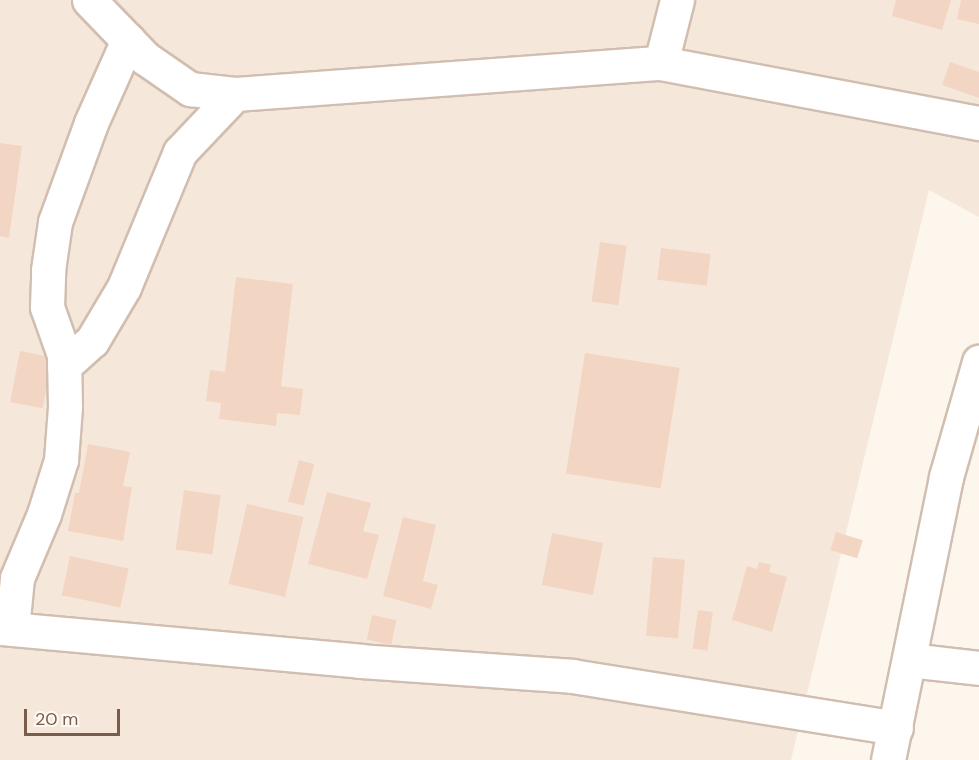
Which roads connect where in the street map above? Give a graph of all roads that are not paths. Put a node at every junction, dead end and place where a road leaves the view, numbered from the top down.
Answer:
1 (89, 0) edge
2 (677, 0) edge
3 (128, 40) junction
4 (661, 63) junction
5 (235, 94) junction
6 (979, 123) edge
7 (979, 362) edge
8 (64, 366) junction
9 (6, 629) edge
10 (909, 660) junction
11 (979, 668) edge
12 (896, 728) junction
13 (888, 760) edge

1 - 3 street
2 - 4 street
3 - 5 street
3 - 8 street
4 - 5 street
4 - 6 street
5 - 8 street
7 - 10 street
8 - 9 street
9 - 12 street
10 - 11 street
10 - 12 street
12 - 13 street

